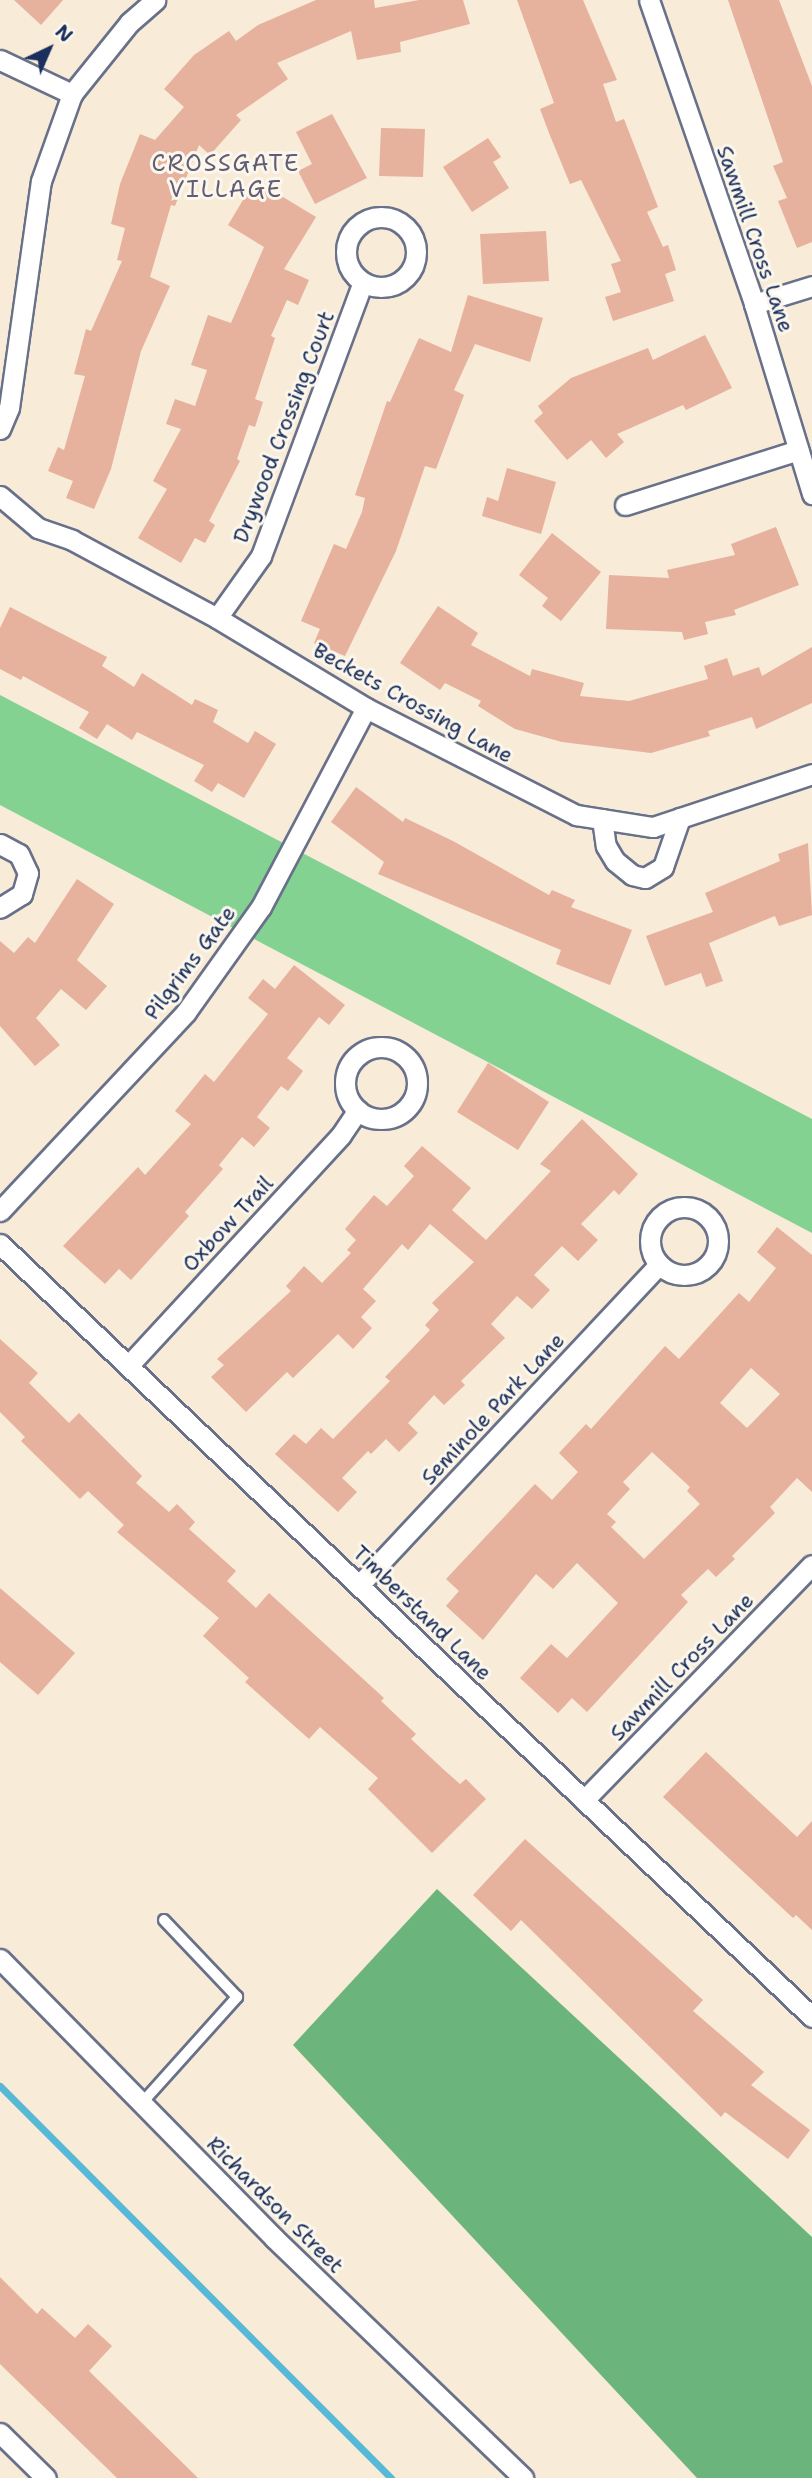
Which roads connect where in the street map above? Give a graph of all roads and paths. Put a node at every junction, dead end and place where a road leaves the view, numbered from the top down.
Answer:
1 (155, 0) edge
2 (649, 0) edge
3 (0, 60) edge
4 (72, 94) junction
5 (363, 282) dead end
6 (812, 286) edge
7 (754, 304) junction
8 (0, 429) edge
9 (798, 450) junction
10 (812, 494) edge
11 (0, 496) edge
12 (625, 505) dead end
13 (217, 618) junction
14 (366, 708) junction
15 (812, 774) edge
16 (680, 818) junction
17 (603, 819) junction
18 (0, 844) edge
19 (0, 908) edge
20 (358, 1110) dead end
21 (0, 1211) edge
22 (0, 1244) edge
23 (659, 1265) dead end
24 (128, 1366) junction
25 (812, 1565) edge
26 (359, 1584) junction
27 (584, 1800) junction
28 (164, 1920) dead end
29 (0, 1959) edge
30 (812, 2017) edge
31 (141, 2104) junction
32 (0, 2433) edge
33 (46, 2478) edge
34 (523, 2478) edge

1 - 4 street
2 - 7 street, Sawmill Cross Lane
3 - 4 street
4 - 8 street
5 - 13 street, Drywood Crossing Court
6 - 7 street
7 - 9 street, Sawmill Cross Lane
9 - 10 street, Sawmill Cross Lane
9 - 12 street
11 - 13 street, Beckets Crossing Lane
13 - 14 street, Beckets Crossing Lane
14 - 17 street, Beckets Crossing Lane
14 - 21 street, Pilgrims Gate
15 - 16 street, Beckets Crossing Lane
16 - 17 street, Beckets Crossing Lane
16 - 17 street
18 - 19 street
20 - 24 street, Oxbow Trail
22 - 24 street, Timberstand Lane
23 - 26 street, Seminole Park Lane
24 - 26 street, Timberstand Lane
25 - 27 street, Sawmill Cross Lane
26 - 27 street, Timberstand Lane
27 - 30 street, Timberstand Lane
28 - 31 lane
29 - 31 street, Richardson Street
31 - 34 street, Richardson Street
32 - 33 street

